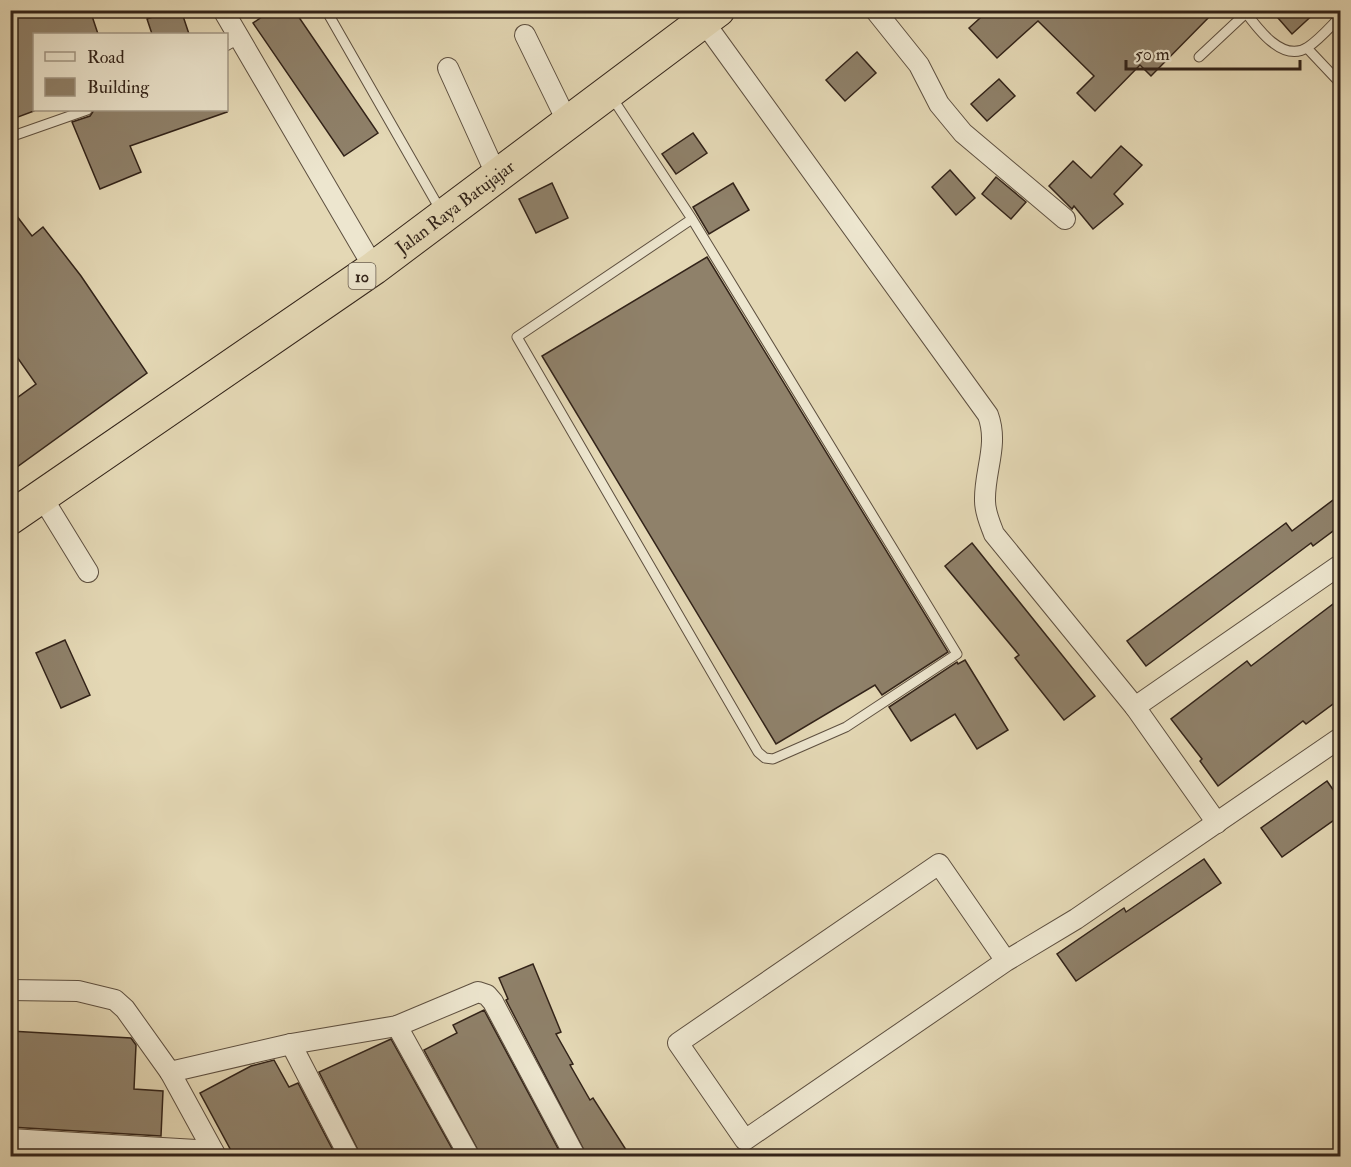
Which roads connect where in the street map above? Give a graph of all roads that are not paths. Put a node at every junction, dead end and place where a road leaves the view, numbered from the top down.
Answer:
1 (223, 10) edge
2 (326, 10) edge
3 (874, 10) edge
4 (1245, 12) edge
5 (706, 15) edge
6 (1341, 17) edge
7 (525, 35) dead end
8 (233, 42) edge
9 (1307, 48) junction
10 (1199, 57) dead end
11 (448, 68) dead end
12 (1341, 83) edge
13 (608, 92) junction
14 (84, 111) edge
15 (568, 123) junction
16 (10, 137) edge
17 (496, 174) junction
18 (443, 216) junction
19 (692, 219) junction
20 (1065, 219) dead end
21 (374, 267) junction
22 (42, 497) junction
23 (10, 518) edge
24 (1341, 565) edge
25 (88, 572) dead end
26 (1135, 707) junction
27 (1341, 738) edge
28 (1217, 823) junction
29 (1006, 961) junction
30 (10, 990) edge
31 (397, 1026) junction
32 (291, 1044) junction
33 (170, 1072) junction
34 (10, 1139) edge
35 (215, 1154) edge
36 (349, 1156) edge
37 (469, 1156) edge
38 (575, 1156) edge

1 - 8 street
2 - 18 lane
3 - 20 street
4 - 9 lane
4 - 10 lane
5 - 13 highway, Jalan Raya Batujajar / 10
5 - 26 street
6 - 9 lane
7 - 15 street
8 - 21 street
9 - 12 lane
11 - 17 street
13 - 15 highway, Jalan Raya Batujajar / 10
13 - 19 lane
14 - 16 lane
15 - 17 highway, Jalan Raya Batujajar / 10
17 - 18 highway, Jalan Raya Batujajar / 10
18 - 21 highway, Jalan Raya Batujajar / 10
19 - 19 lane
21 - 22 highway, Jalan Raya Batujajar / 10
22 - 23 highway, Jalan Raya Batujajar / 10
22 - 25 street
24 - 26 street
26 - 28 street
27 - 28 street
28 - 29 street
29 - 29 street
30 - 33 street
31 - 32 street
31 - 37 street
31 - 38 street
32 - 33 street
32 - 36 street
33 - 35 street
34 - 35 street

